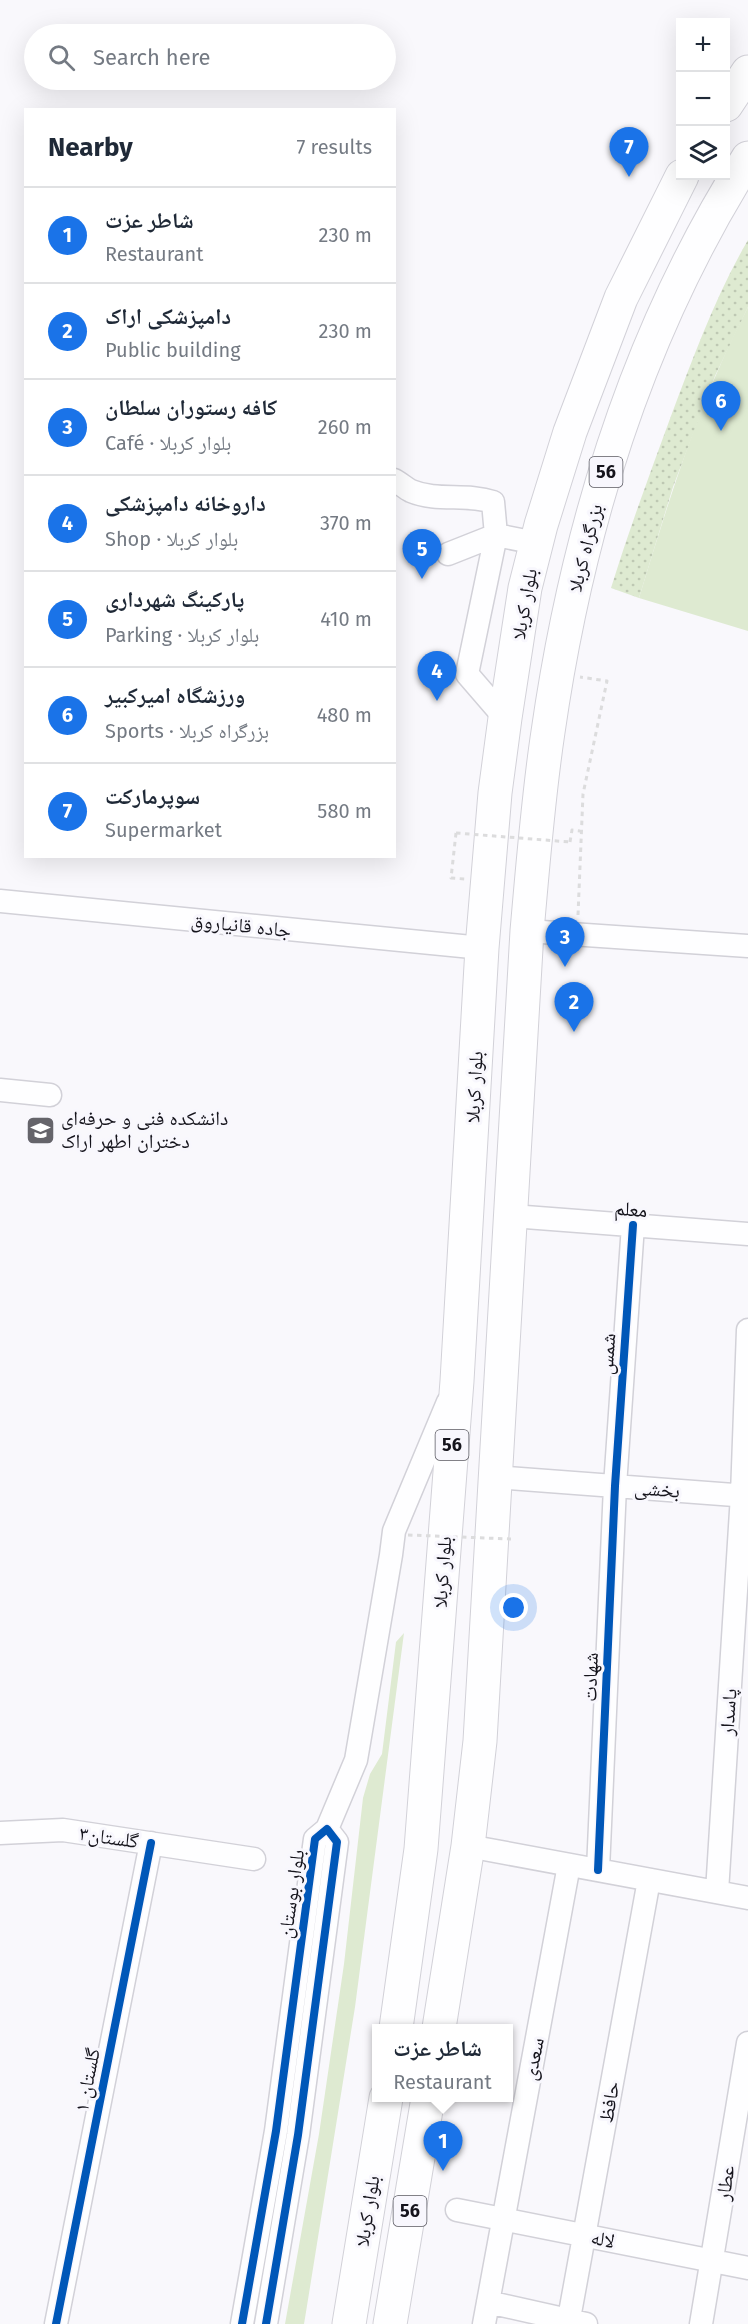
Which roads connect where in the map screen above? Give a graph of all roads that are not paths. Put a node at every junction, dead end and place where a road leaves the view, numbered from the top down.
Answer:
1 (748, 72) edge
2 (730, 99) edge
3 (748, 158) edge
4 (680, 180) edge
5 (396, 481) edge
6 (496, 535) junction
7 (536, 543) junction
8 (448, 554) dead end
9 (505, 718) junction
10 (0, 901) edge
11 (527, 931) junction
12 (748, 946) edge
13 (482, 948) junction
14 (0, 1090) edge
15 (50, 1095) dead end
16 (512, 1216) junction
17 (633, 1225) junction
18 (748, 1234) edge
19 (748, 1330) edge
20 (457, 1381) junction
21 (495, 1477) junction
22 (615, 1486) junction
23 (745, 1495) edge
24 (327, 1829) junction
25 (0, 1833) edge
26 (151, 1843) junction
27 (468, 1846) junction
28 (254, 1858) dead end
29 (569, 1865) junction
30 (598, 1870) junction
31 (650, 1880) junction
32 (717, 1892) junction
33 (748, 1898) edge
34 (397, 2024) edge
35 (440, 2024) edge
36 (748, 2043) edge
37 (385, 2102) edge
38 (427, 2102) edge
39 (458, 2210) dead end
40 (503, 2219) junction
41 (584, 2235) junction
42 (712, 2261) junction
43 (748, 2268) edge
44 (486, 2313) edge
45 (574, 2323) edge
46 (56, 2324) edge
47 (242, 2324) edge
48 (266, 2324) edge
49 (349, 2324) edge
50 (390, 2324) edge
51 (701, 2324) edge

1 - 2 highway
3 - 11 highway, بزرگراه کربلا / 56
4 - 7 highway, بلوار کربلا / 56
5 - 6 street
6 - 7 street
6 - 8 street
6 - 9 street
7 - 9 highway, بلوار کربلا / 56
9 - 13 highway, بلوار کربلا / 56
10 - 13 street, جاده قانیاروق
11 - 12 street
11 - 16 highway, 56
13 - 20 highway, بلوار کربلا / 56
14 - 15 street
16 - 17 street, معلم
16 - 21 highway, 56
17 - 18 street, معلم
17 - 22 street, شمس
19 - 23 street, پاسدار
20 - 24 street, بلوار بوستان
20 - 34 highway, بلوار کربلا / 56
21 - 22 street, بخشی
21 - 27 highway, 56
22 - 23 street, بخشی
22 - 30 street, شهادت
23 - 32 street, پاسدار
24 - 47 street, بلوار بوستان
24 - 48 street, بلوار بوستان
25 - 26 street, گلستان۳
26 - 28 street, گلستان۳
26 - 46 street, گلستان ۱
27 - 29 street
27 - 35 highway, 56
29 - 30 street
29 - 40 street, سعدی
30 - 31 street
31 - 32 street
31 - 41 street, حافظ
32 - 33 street
36 - 42 street, عطار
37 - 49 highway, بلوار کربلا / 56
38 - 50 highway, 56
39 - 40 street, لاله
40 - 41 street, لاله
40 - 44 street, سعدی
41 - 42 street, لاله
41 - 45 street, حافظ
42 - 43 street, لاله
42 - 51 street, عطار
44 - 45 street

